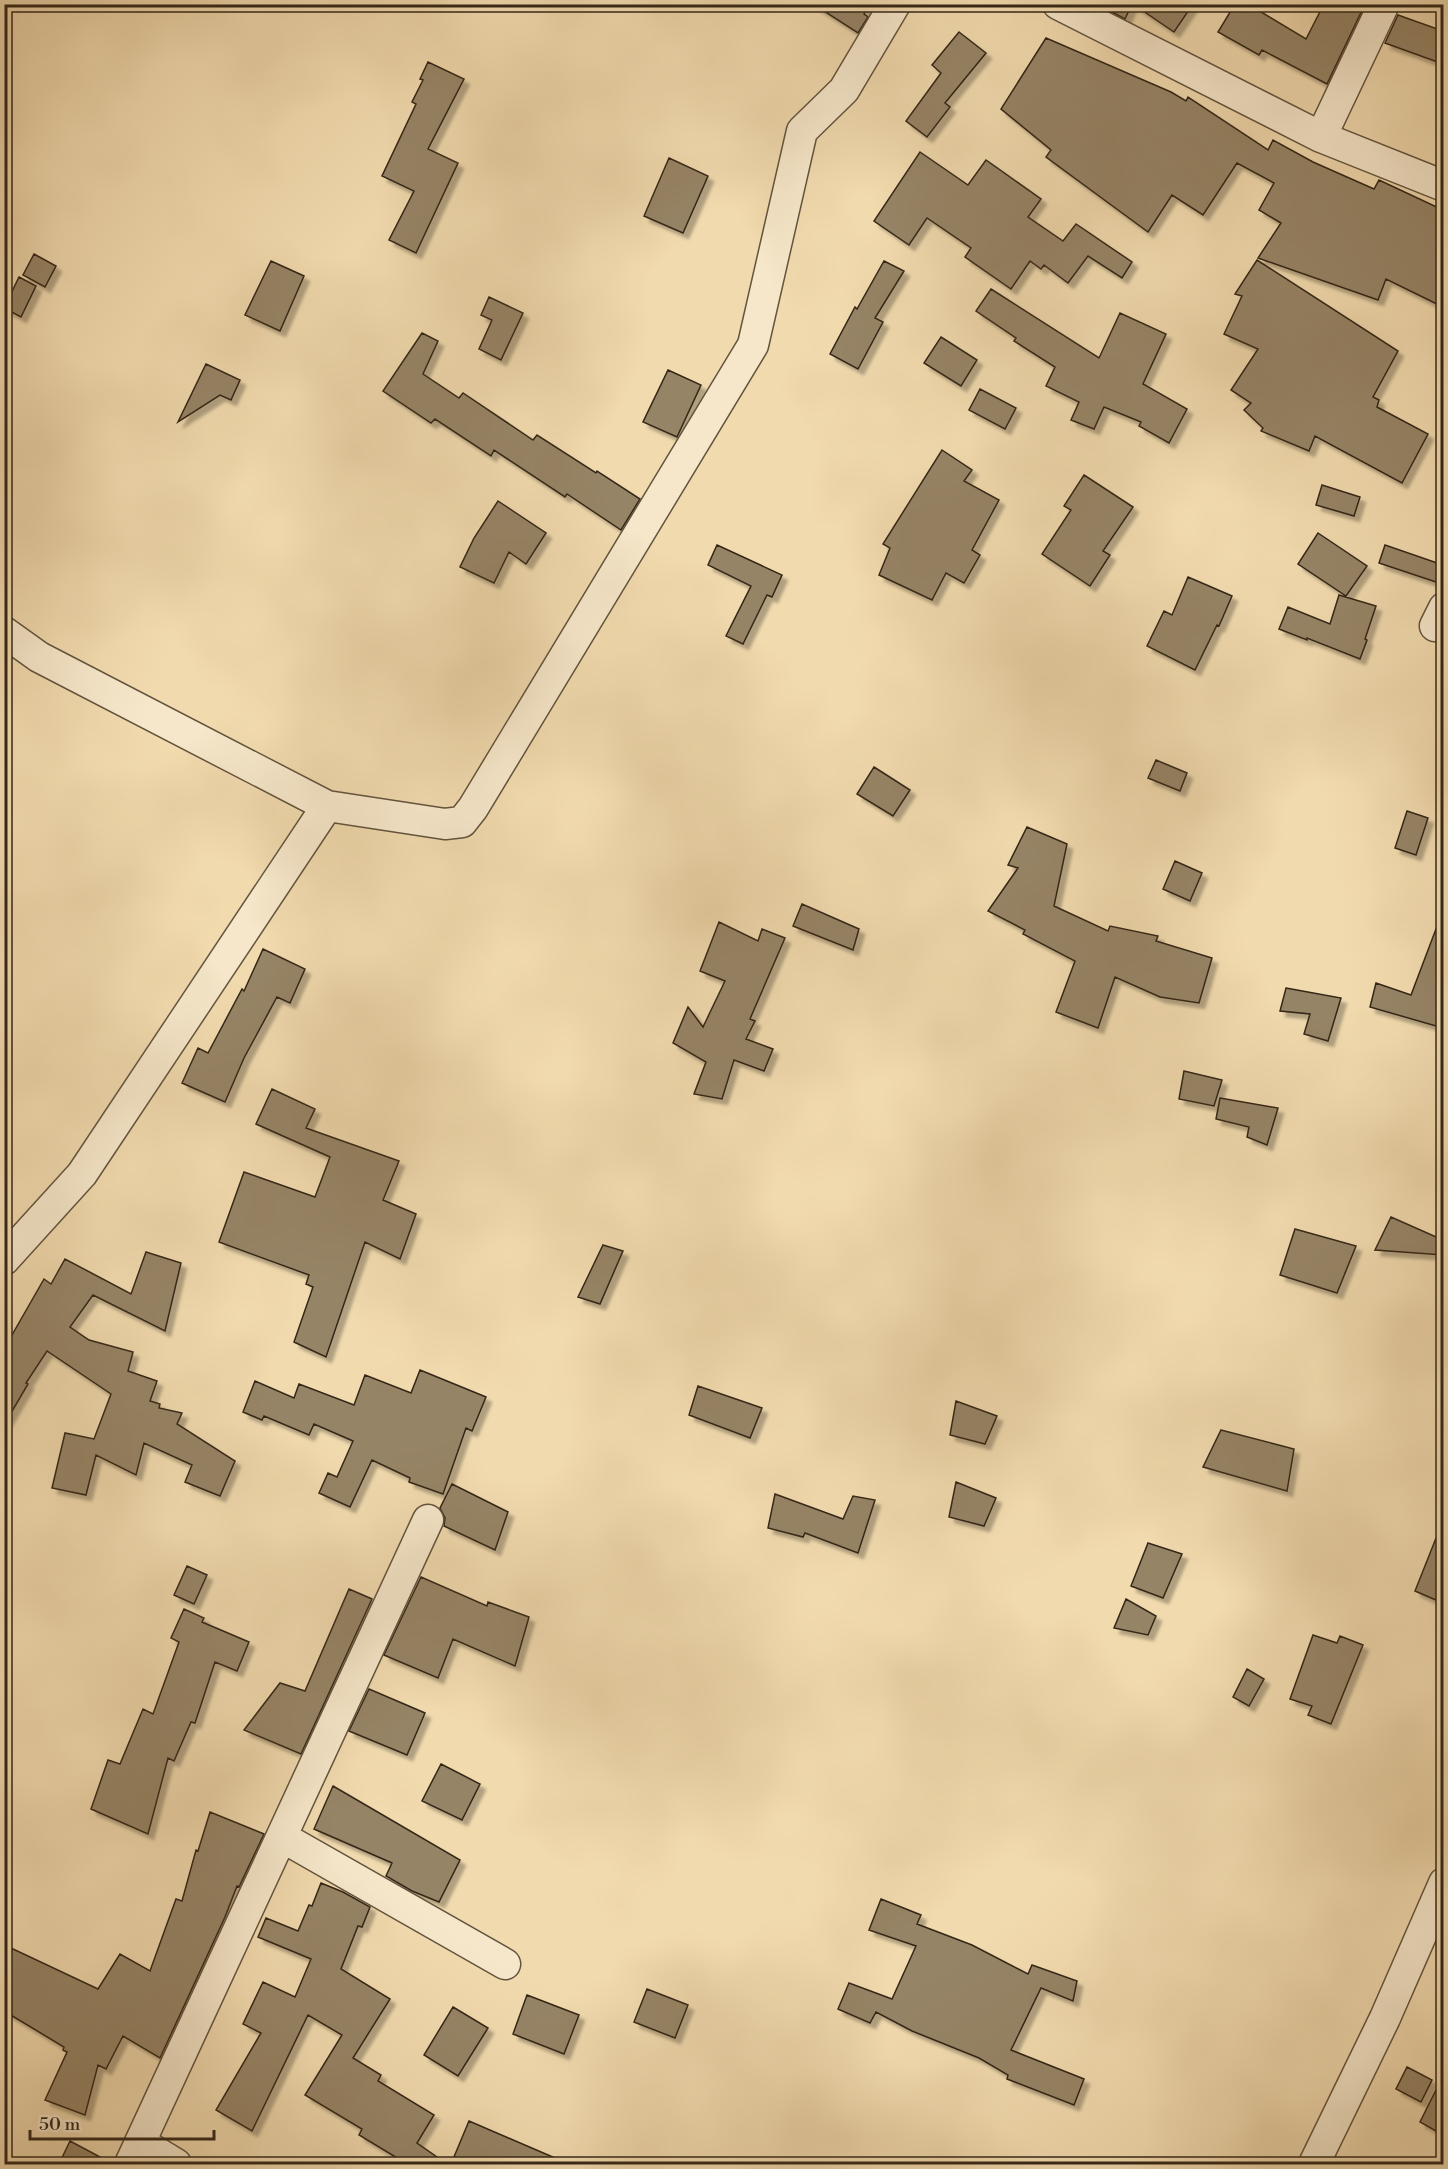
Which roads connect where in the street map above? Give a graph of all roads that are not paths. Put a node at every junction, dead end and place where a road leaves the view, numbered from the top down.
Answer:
1 (895, 4) edge
2 (1058, 4) edge
3 (1384, 4) edge
4 (1321, 137) junction
5 (1443, 186) edge
6 (4, 632) edge
7 (327, 806) junction
8 (4, 1260) edge
9 (428, 1520) dead end
10 (282, 1837) junction
11 (1443, 1883) edge
12 (505, 1964) dead end
13 (135, 2153) edge
14 (176, 2164) edge
15 (1314, 2164) edge

1 - 7 street
2 - 4 street
3 - 4 street
4 - 5 street
6 - 7 street
7 - 8 street
9 - 10 street
10 - 12 street
10 - 13 street
11 - 15 street
13 - 14 street

